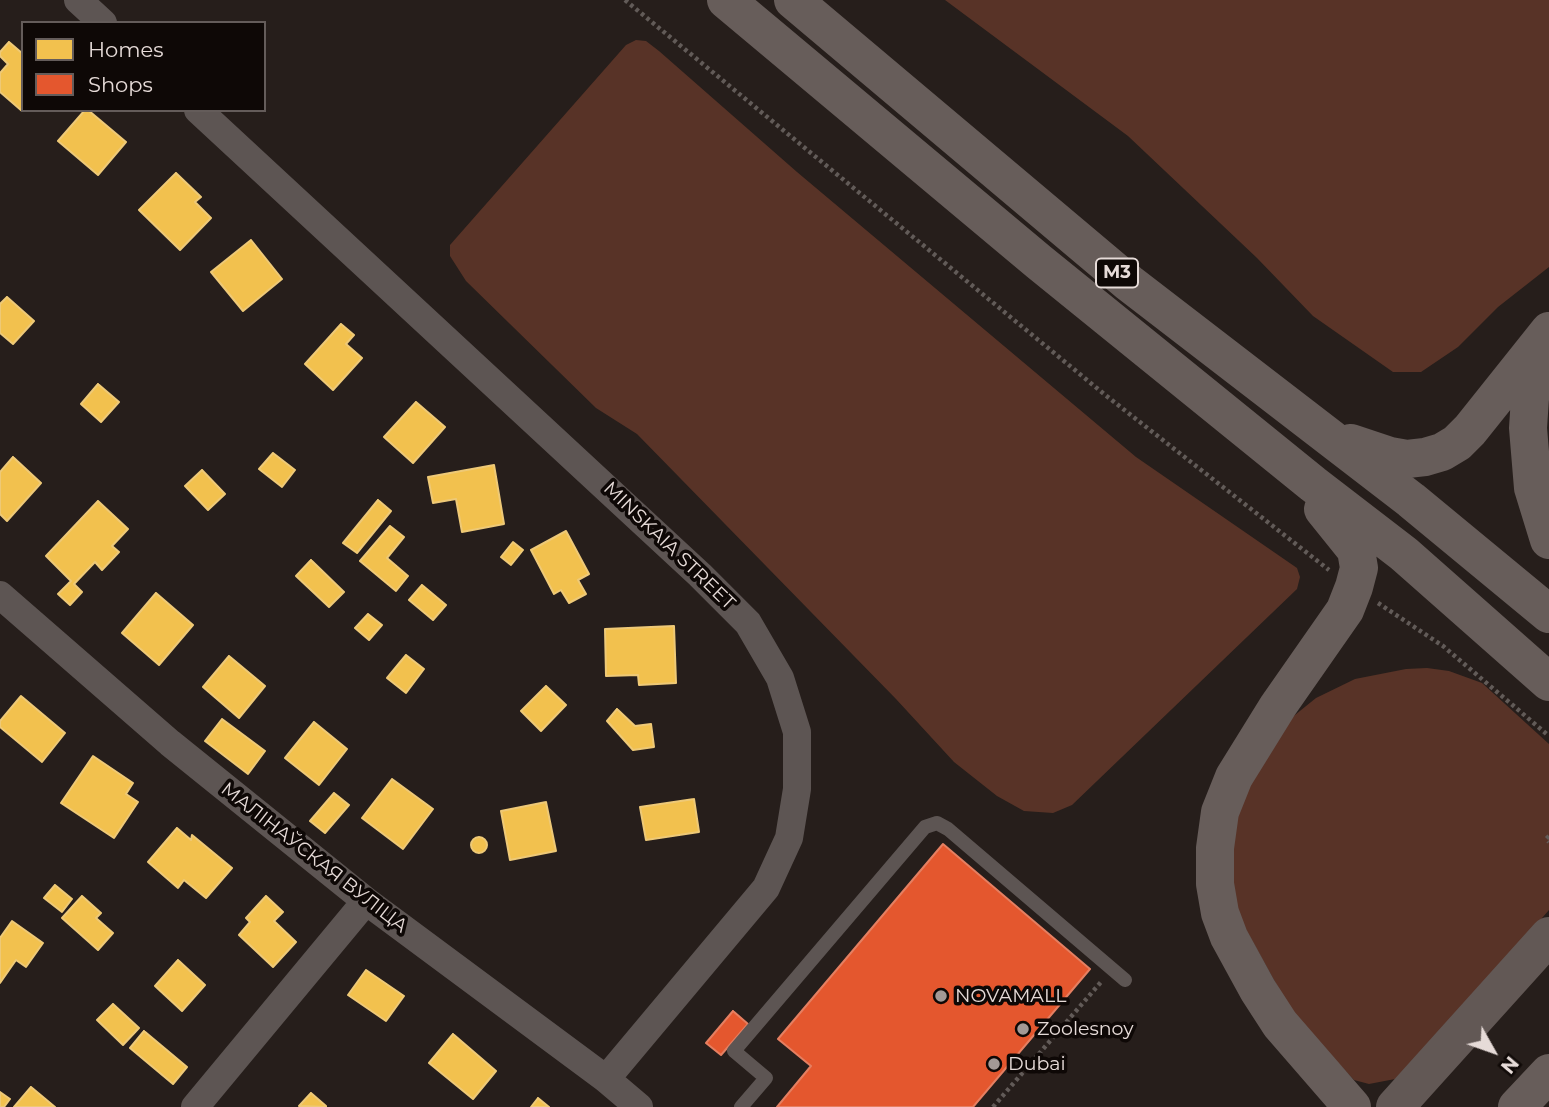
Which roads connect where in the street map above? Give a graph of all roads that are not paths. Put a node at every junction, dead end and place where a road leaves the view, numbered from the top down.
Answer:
1 (78, 0) edge
2 (726, 0) edge
3 (793, 0) edge
4 (101, 21) edge
5 (200, 112) edge
6 (1547, 333) edge
7 (1324, 433) junction
8 (1263, 443) junction
9 (1549, 540) edge
10 (0, 595) edge
11 (1549, 614) edge
12 (1549, 682) edge
13 (366, 901) junction
14 (1549, 936) edge
15 (1125, 980) dead end
16 (1549, 1073) edge
17 (606, 1079) junction
18 (195, 1107) edge
19 (639, 1107) edge
20 (741, 1107) edge
21 (1352, 1107) edge
22 (1395, 1107) edge
23 (1517, 1107) edge

1 - 4 street
2 - 8 highway, М3
3 - 7 highway, М3
5 - 17 street, MINSKAIA STREET
6 - 7 highway
6 - 9 highway
7 - 11 highway, М3
8 - 12 highway, М3
8 - 21 highway
10 - 13 street, МАЛІНАЎСКАЯ ВУЛІЦА
13 - 17 street, МАЛІНАЎСКАЯ ВУЛІЦА
13 - 18 street
14 - 22 main road
15 - 20 lane
16 - 23 highway
17 - 19 street, МАЛІНАЎСКАЯ ВУЛІЦА

